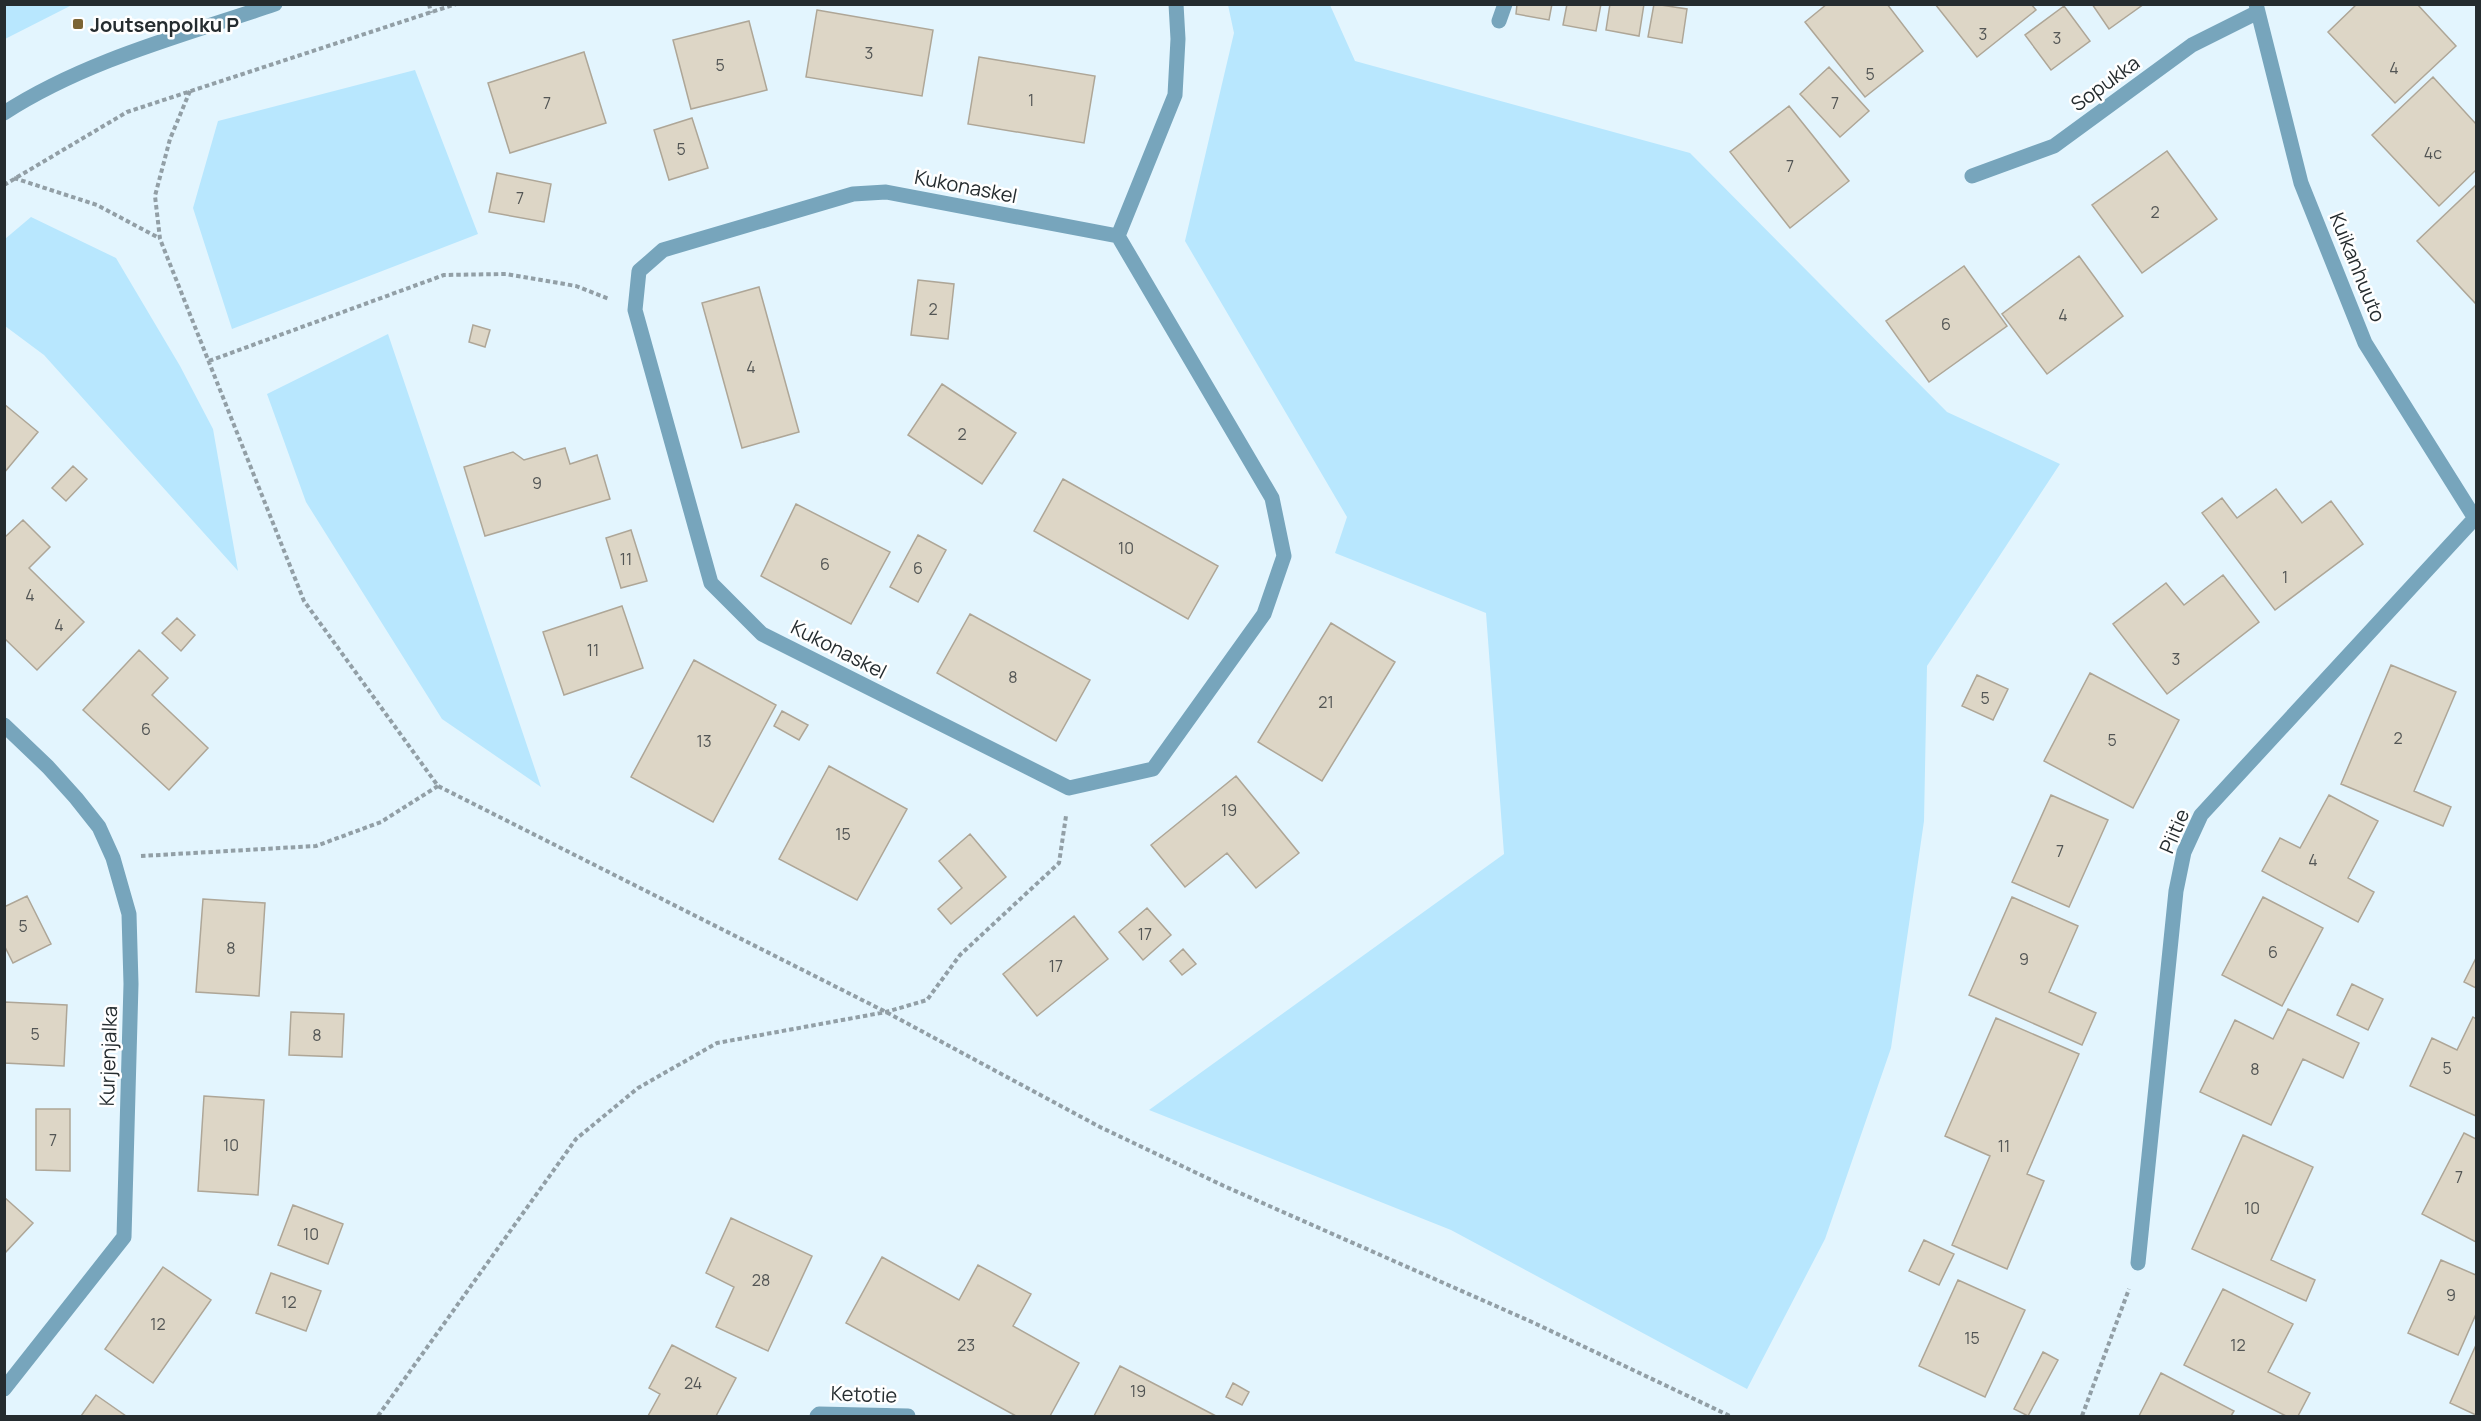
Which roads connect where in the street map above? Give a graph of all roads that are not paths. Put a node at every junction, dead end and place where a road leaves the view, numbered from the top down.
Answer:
1 (275, 4) edge
2 (1176, 4) edge
3 (1505, 4) edge
4 (2257, 8) edge
5 (1499, 21) dead end
6 (4, 113) edge
7 (1972, 176) dead end
8 (1118, 236) junction
9 (2476, 519) edge
10 (4, 725) edge
11 (2138, 1263) road end
12 (4, 1389) edge
13 (818, 1415) edge
14 (908, 1416) edge

1 - 6 street
2 - 8 street
3 - 5 street
4 - 7 street, Sopukka
4 - 9 street, Kuikanhuuto
8 - 8 street, Kukonaskel
9 - 11 street, Piitie
10 - 12 street, Kurjenjalka
13 - 14 street, Ketotie

